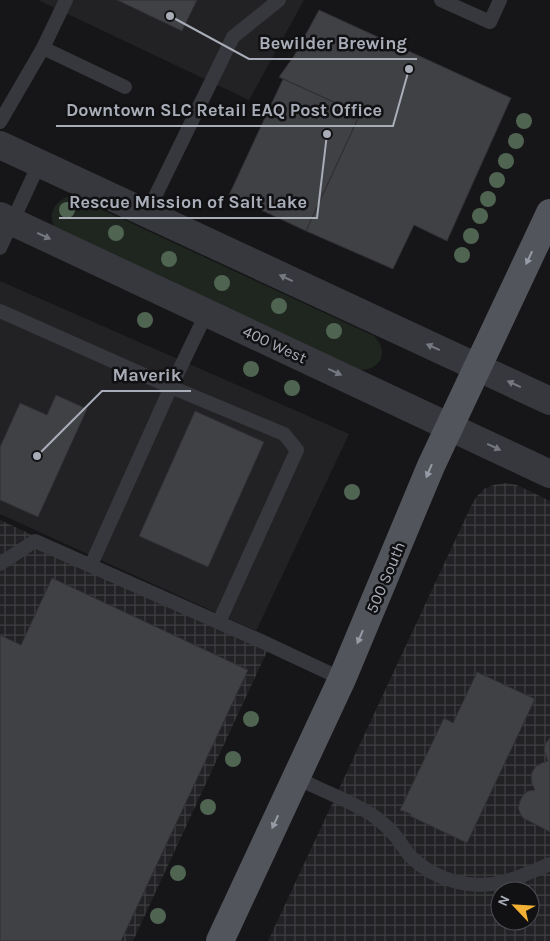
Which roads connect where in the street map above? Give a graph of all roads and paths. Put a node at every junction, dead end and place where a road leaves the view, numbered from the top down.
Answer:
1 (66, 0) edge
2 (279, 0) edge
3 (441, 0) edge
4 (500, 0) edge
5 (43, 48) junction
6 (125, 87) dead end
7 (0, 122) edge
8 (0, 145) edge
9 (39, 164) junction
10 (147, 213) junction
11 (550, 214) edge
12 (6, 219) edge
13 (0, 248) edge
14 (0, 311) edge
15 (207, 312) junction
16 (478, 367) junction
17 (172, 387) junction
18 (550, 401) edge
19 (450, 427) junction
20 (550, 474) edge
21 (0, 564) edge
22 (92, 565) junction
23 (219, 622) junction
24 (342, 679) junction
25 (296, 778) junction
26 (550, 864) edge
27 (220, 941) edge

1 - 5 lane
2 - 10 lane
3 - 4 lane
5 - 6 lane
5 - 7 lane
8 - 9 street
9 - 10 street
9 - 12 lane
16 -> 10 street
11 -> 16 main road, 500 South
12 - 13 lane
12 -> 15 street, 400 West
14 - 17 lane
15 - 17 lane
15 -> 19 street, 400 West
18 -> 16 street
16 - 19 main road, 500 South
17 - 22 lane
17 - 23 lane
19 -> 20 street, 400 West
19 -> 24 main road, 500 South
21 - 22 lane
22 - 23 lane
23 - 24 lane
24 - 25 main road, 500 South
25 - 26 lane
25 -> 27 main road, 500 South

